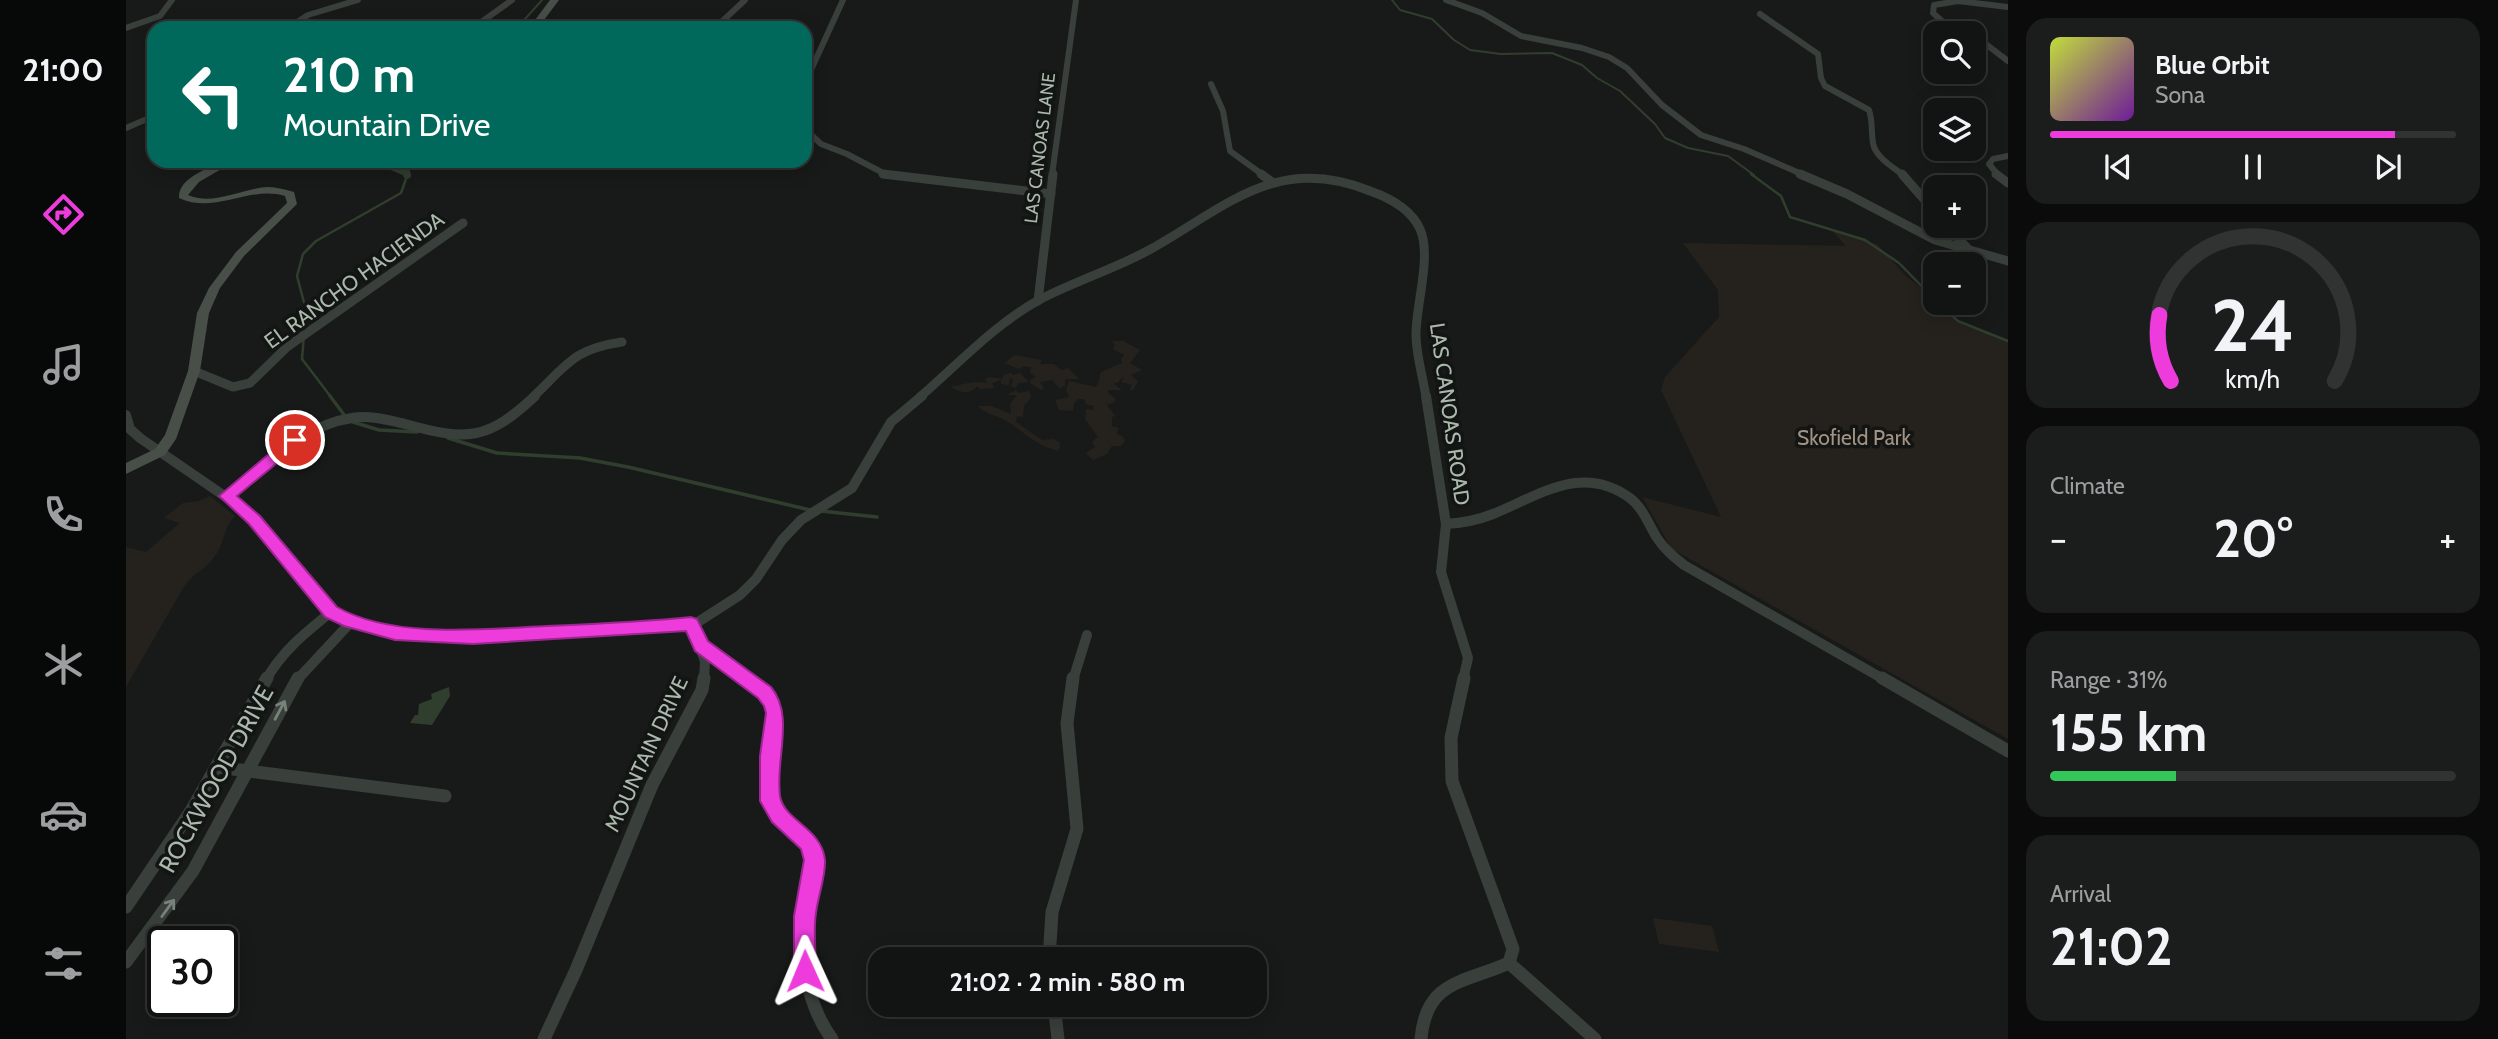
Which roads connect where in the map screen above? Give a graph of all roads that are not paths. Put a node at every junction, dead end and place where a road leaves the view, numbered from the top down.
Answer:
1 (172, 0) edge
2 (358, 0) edge
3 (512, 0) edge
4 (555, 0) edge
5 (745, 0) edge
6 (843, 0) edge
7 (1076, 0) edge
8 (1446, 0) edge
9 (2008, 7) edge
10 (1760, 14) dead end
11 (299, 21) edge
12 (483, 21) edge
13 (540, 21) edge
14 (722, 21) edge
15 (1944, 21) edge
16 (126, 28) edge
17 (1986, 44) edge
18 (2008, 61) edge
19 (812, 68) edge
20 (1211, 84) dead end
21 (147, 119) edge
22 (126, 128) edge
23 (812, 137) edge
24 (2008, 156) edge
25 (218, 168) edge
26 (1272, 181) junction
27 (2008, 183) edge
28 (1051, 194) junction
29 (1923, 198) edge
30 (463, 223) dead end
31 (1958, 238) edge
32 (1970, 251) junction
33 (2008, 261) edge
34 (1038, 301) junction
35 (622, 342) dead end
36 (194, 371) junction
37 (126, 415) edge
38 (160, 452) junction
39 (126, 469) edge
40 (227, 496) junction
41 (1446, 524) junction
42 (331, 612) junction
43 (351, 622) junction
44 (691, 624) junction
45 (1087, 635) dead end
46 (702, 646) junction
47 (2008, 751) edge
48 (217, 767) junction
49 (247, 770) junction
50 (445, 796) dead end
51 (126, 907) edge
52 (1049, 947) edge
53 (126, 962) edge
54 (1509, 963) junction
55 (1055, 1017) edge
56 (544, 1039) edge
57 (832, 1039) edge
58 (1058, 1039) edge
59 (1421, 1039) edge
60 (1595, 1039) edge

1 - 16 street
2 - 11 street
3 - 12 street
4 - 13 main road
5 - 14 street
6 - 19 street
7 - 28 street, LAS CANOAS LANE
8 - 32 street
9 - 15 street
10 - 29 street
17 - 18 street
20 - 26 street
21 - 22 street
23 - 28 street
24 - 27 street
25 - 36 main road
26 - 34 street, LAS CANOAS ROAD
26 - 41 street, LAS CANOAS ROAD
28 - 34 street, LAS CANOAS LANE
30 - 36 street, EL RANCHO HACIENDA
31 - 32 street
32 - 33 street
34 - 44 street, LAS CANOAS ROAD
35 - 40 street
36 - 38 main road
37 - 38 street
38 - 39 main road
38 - 40 street
40 - 42 street
41 - 47 street, LAS CANOAS ROAD
41 - 54 street
42 - 43 street
42 - 48 street, ROCKWOOD DRIVE
43 - 44 street
49 -> 43 street, ROCKWOOD DRIVE
44 - 46 street, MOUNTAIN DRIVE
45 - 52 street
46 - 56 street, MOUNTAIN DRIVE
46 - 57 street
48 - 49 street
48 - 51 street, ROCKWOOD DRIVE
49 - 50 street
53 -> 49 street, ROCKWOOD DRIVE
54 - 59 street
54 - 60 street
55 - 58 street

